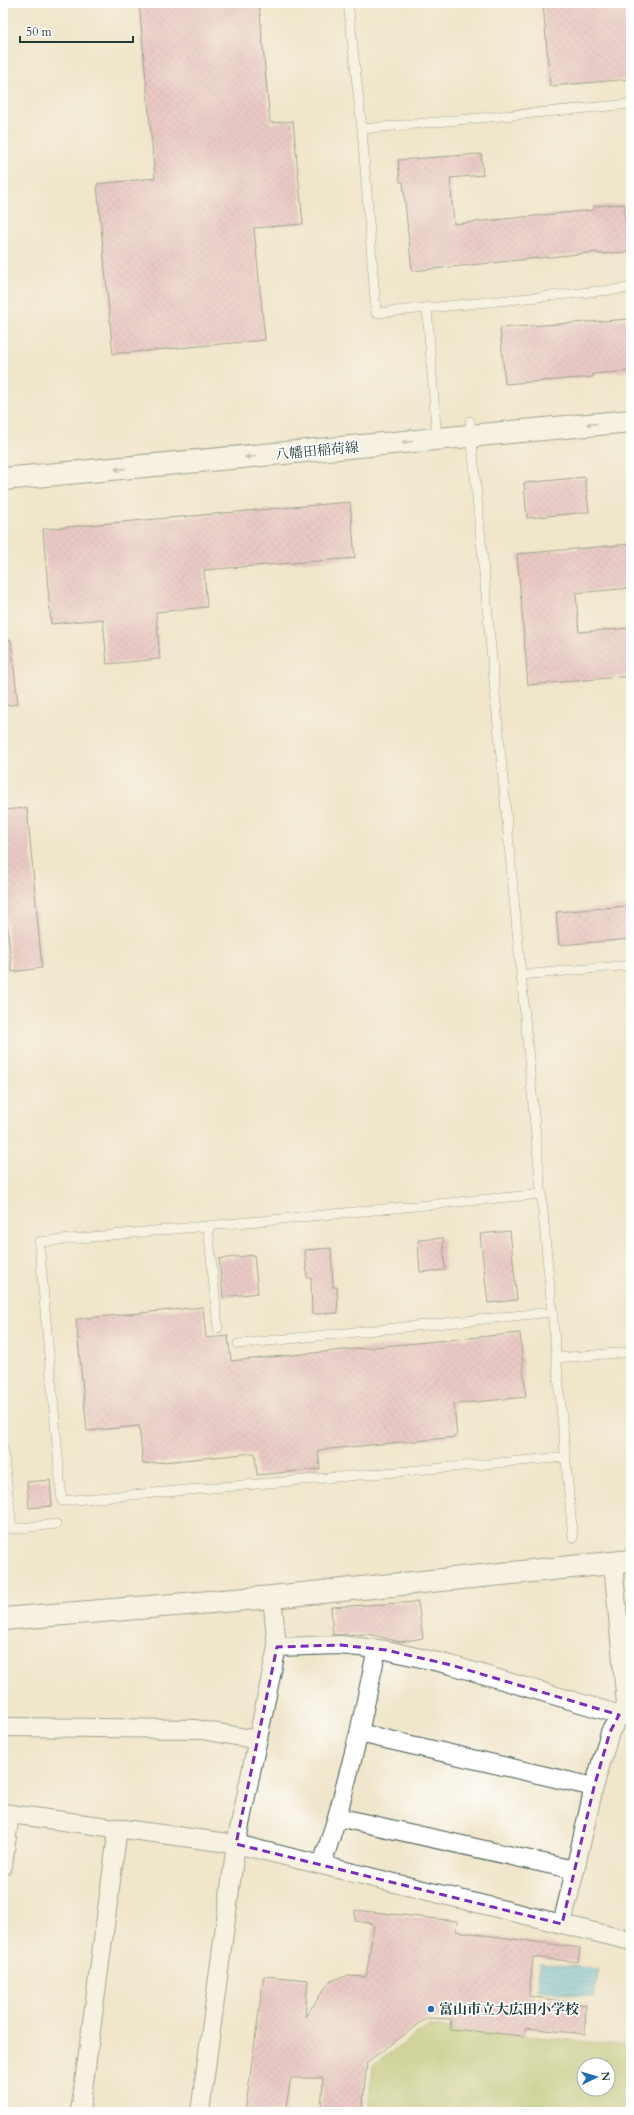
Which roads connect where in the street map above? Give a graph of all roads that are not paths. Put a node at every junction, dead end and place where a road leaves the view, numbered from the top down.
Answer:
1 (348, 3) edge
2 (631, 104) edge
3 (362, 129) junction
4 (631, 288) edge
5 (427, 307) junction
6 (631, 406) edge
7 (631, 421) edge
8 (470, 428) junction
9 (437, 432) junction
10 (3, 464) edge
11 (3, 479) edge
12 (631, 965) edge
13 (522, 975) junction
14 (542, 1194) junction
15 (208, 1226) junction
16 (553, 1312) junction
17 (218, 1328) dead end
18 (238, 1344) dead end
19 (631, 1352) edge
20 (557, 1358) junction
21 (3, 1448) edge
22 (566, 1457) junction
23 (56, 1524) dead end
24 (7, 1530) edge
25 (573, 1538) dead end
26 (622, 1562) edge
27 (272, 1597) junction
28 (3, 1619) edge
29 (277, 1647) junction
30 (377, 1649) junction
31 (625, 1717) edge
32 (3, 1727) edge
33 (359, 1733) junction
34 (258, 1740) junction
35 (594, 1787) junction
36 (6, 1814) edge
37 (337, 1817) junction
38 (118, 1828) junction
39 (236, 1844) junction
40 (322, 1865) junction
41 (3, 1866) edge
42 (575, 1870) junction
43 (562, 1924) junction
44 (631, 1941) edge
45 (80, 2112) edge
46 (200, 2112) edge

1 - 3 lane
2 - 3 lane
3 - 5 lane
4 - 5 lane
5 - 9 lane
6 - 8 main road, 八幡田稲荷線
7 -> 8 main road, 八幡田稲荷線
8 - 9 main road, 八幡田稲荷線
8 - 13 lane
9 - 10 main road, 八幡田稲荷線
9 -> 11 main road, 八幡田稲荷線
12 - 13 lane
13 - 14 lane
14 - 15 lane
14 - 16 lane
15 - 17 lane
15 - 22 lane
16 - 18 lane
16 - 20 lane
19 - 20 lane
20 - 22 lane
21 - 24 lane
22 - 25 lane
23 - 24 lane
26 - 27 main road
26 - 31 street
27 - 28 main road
27 - 29 street
29 - 30 street
29 - 34 street
30 - 31 street
30 - 33 street
31 - 35 street
32 - 34 street
33 - 35 street
33 - 37 street
34 - 39 street
35 - 42 street
36 - 38 street
36 - 41 street
37 - 40 street
37 - 42 street
38 - 39 street
38 - 45 street
39 - 40 street
39 - 46 street
40 - 43 street
42 - 43 street
43 - 44 street

